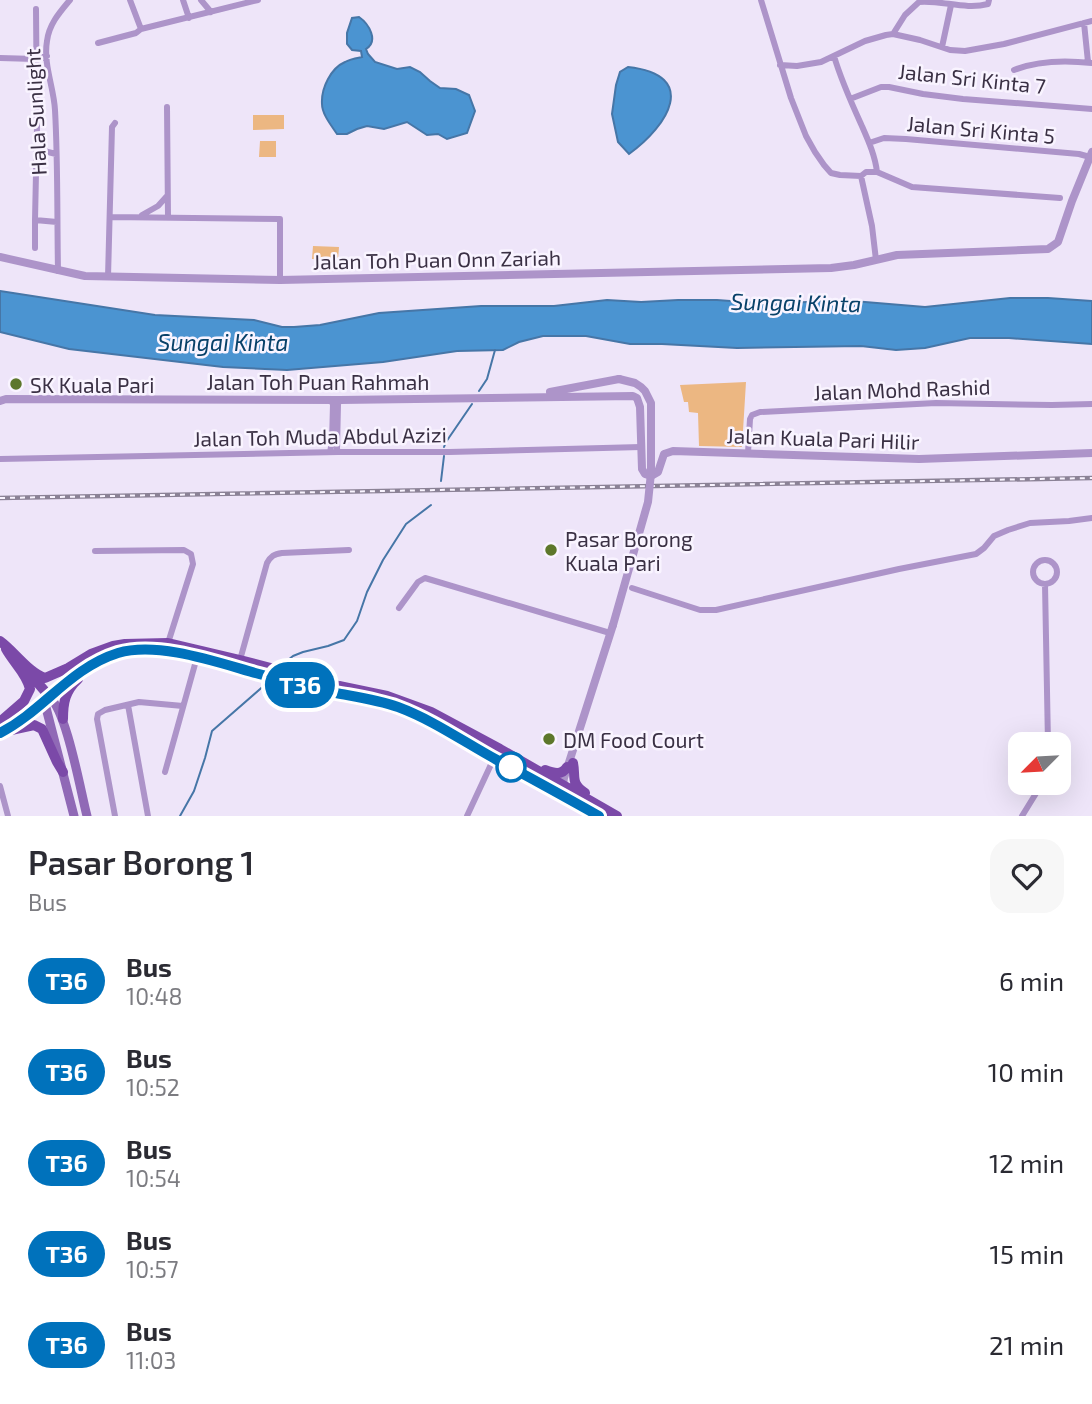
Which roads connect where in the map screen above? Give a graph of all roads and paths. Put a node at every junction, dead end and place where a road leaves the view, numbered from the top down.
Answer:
1 (70, 0) edge
2 (130, 0) edge
3 (183, 0) edge
4 (201, 0) edge
5 (258, 0) edge
6 (761, 0) edge
7 (989, 0) edge
8 (951, 5) junction
9 (36, 9) dead end
10 (211, 12) junction
11 (189, 18) junction
12 (1092, 21) edge
13 (1084, 23) junction
14 (141, 29) junction
15 (893, 34) junction
16 (99, 43) dead end
17 (942, 47) junction
18 (47, 56) junction
19 (834, 56) junction
20 (0, 58) edge
21 (35, 60) junction
22 (1090, 62) edge
23 (780, 65) junction
24 (1014, 69) dead end
25 (850, 99) junction
26 (167, 107) dead end
27 (1092, 109) edge
28 (115, 123) dead end
29 (869, 143) junction
30 (36, 149) junction
31 (56, 154) junction
32 (1090, 160) edge
33 (877, 172) junction
34 (861, 176) junction
35 (168, 195) junction
36 (1060, 198) dead end
37 (110, 217) junction
38 (137, 217) junction
39 (168, 217) junction
40 (35, 220) junction
41 (57, 222) junction
42 (35, 248) dead end
43 (0, 257) edge
44 (876, 260) junction
45 (58, 271) junction
46 (108, 277) junction
47 (280, 280) junction
48 (615, 379) junction
49 (610, 395) junction
50 (528, 396) junction
51 (637, 398) joint
52 (330, 400) junction
53 (340, 400) junction
54 (0, 401) edge
55 (1092, 404) edge
56 (335, 443) junction
57 (641, 447) junction
58 (330, 452) junction
59 (338, 452) junction
60 (748, 453) junction
61 (1092, 453) edge
62 (0, 459) edge
63 (1092, 518) edge
64 (349, 550) dead end
65 (95, 551) dead end
66 (1045, 584) dead end
67 (632, 589) dead end
68 (399, 608) dead end
69 (612, 629) junction
70 (168, 643) junction
71 (2, 644) edge
72 (197, 657) junction
73 (240, 660) junction
74 (93, 665) junction
75 (68, 668) junction
76 (46, 696) junction
77 (128, 705) junction
78 (183, 706) junction
79 (63, 719) junction
80 (1, 729) edge
81 (1048, 732) edge
82 (57, 752) junction
83 (493, 758) junction
84 (570, 765) junction
85 (531, 767) junction
86 (63, 772) junction
87 (165, 772) dead end
88 (563, 785) junction
89 (0, 786) edge
90 (1034, 795) edge
91 (1, 797) edge
92 (8, 816) edge
93 (74, 816) edge
94 (87, 816) edge
95 (115, 816) edge
96 (148, 816) edge
97 (467, 816) edge
98 (599, 816) edge
99 (607, 816) edge
100 (618, 816) edge
101 (1022, 816) edge

1 - 18 street, Hala Sunlight
2 - 14 street
3 - 11 street
4 - 10 street
5 - 10 street
6 - 23 street
7 - 8 street
8 - 15 street
8 - 17 street
9 - 21 street
10 - 11 street
11 - 14 street
12 - 13 street
13 - 17 street
13 - 22 street
14 - 16 street
15 - 17 street
15 - 19 street
18 - 21 street
18 - 31 street, Hala Sunlight
19 - 23 street
19 - 25 street
20 - 21 street
21 - 30 street
22 - 24 street
23 - 34 street
25 - 27 street, Jalan Sri Kinta 7
25 - 29 street
26 - 35 street
28 - 37 street
29 - 32 street, Jalan Sri Kinta 5
29 - 33 street
30 - 31 street
30 - 40 street
31 - 41 street, Hala Sunlight
32 - 44 street, Jalan Toh Puan Onn Zariah
33 - 34 street
33 - 36 street
34 - 44 street
35 - 38 street
35 - 39 street
37 - 38 street
37 - 46 street
38 - 39 street
39 - 47 street
40 - 41 street
40 - 42 street
41 - 45 street, Hala Sunlight
43 - 45 street, Jalan Toh Puan Onn Zariah
44 - 47 street, Jalan Toh Puan Onn Zariah
45 - 46 street, Jalan Toh Puan Onn Zariah
46 - 47 street, Jalan Toh Puan Onn Zariah
48 - 49 street
48 - 50 street
48 - 69 street, bridge
49 - 50 street, Jalan Toh Puan Rahmah
49 - 51 street, Jalan Toh Puan Rahmah
50 - 53 street, Jalan Toh Puan Rahmah
51 - 57 street, Jalan Kuala Pari Hilir
52 - 53 street, Jalan Toh Puan Rahmah
52 - 54 street, Jalan Toh Puan Rahmah
52 - 56 street
53 - 56 street
55 - 60 street, Jalan Mohd Rashid
56 - 58 street
56 - 59 street
57 - 59 street, Jalan Toh Muda Abdul Azizi
57 - 60 street, Jalan Kuala Pari Hilir
58 - 59 street, Jalan Toh Muda Abdul Azizi
58 - 62 street, Jalan Toh Muda Abdul Azizi
60 - 61 street, Jalan Kuala Pari Hilir
63 - 67 street
64 - 73 street
65 - 70 street
66 - 81 street
68 - 69 street
69 - 84 street
70 - 73 main road
70 - 75 main road
71 - 75 main road
71 - 76 main road
71 - 80 main road
72 - 74 main road
72 - 78 street
72 - 83 main road
73 - 85 main road
74 - 76 main road
74 - 79 main road
75 - 76 main road
76 - 79 main road
76 - 80 main road
76 - 82 main road
77 - 78 street
77 - 95 street
77 - 96 street
78 - 87 street
79 - 82 main road
79 - 94 main road
80 - 86 main road
82 - 86 main road
83 - 88 main road
83 - 97 street
83 - 98 main road
84 - 85 main road
84 - 88 street
84 - 100 main road
85 - 88 main road
86 - 93 main road
88 - 99 main road
88 - 100 main road
89 - 91 street
90 - 101 street
91 - 92 street

